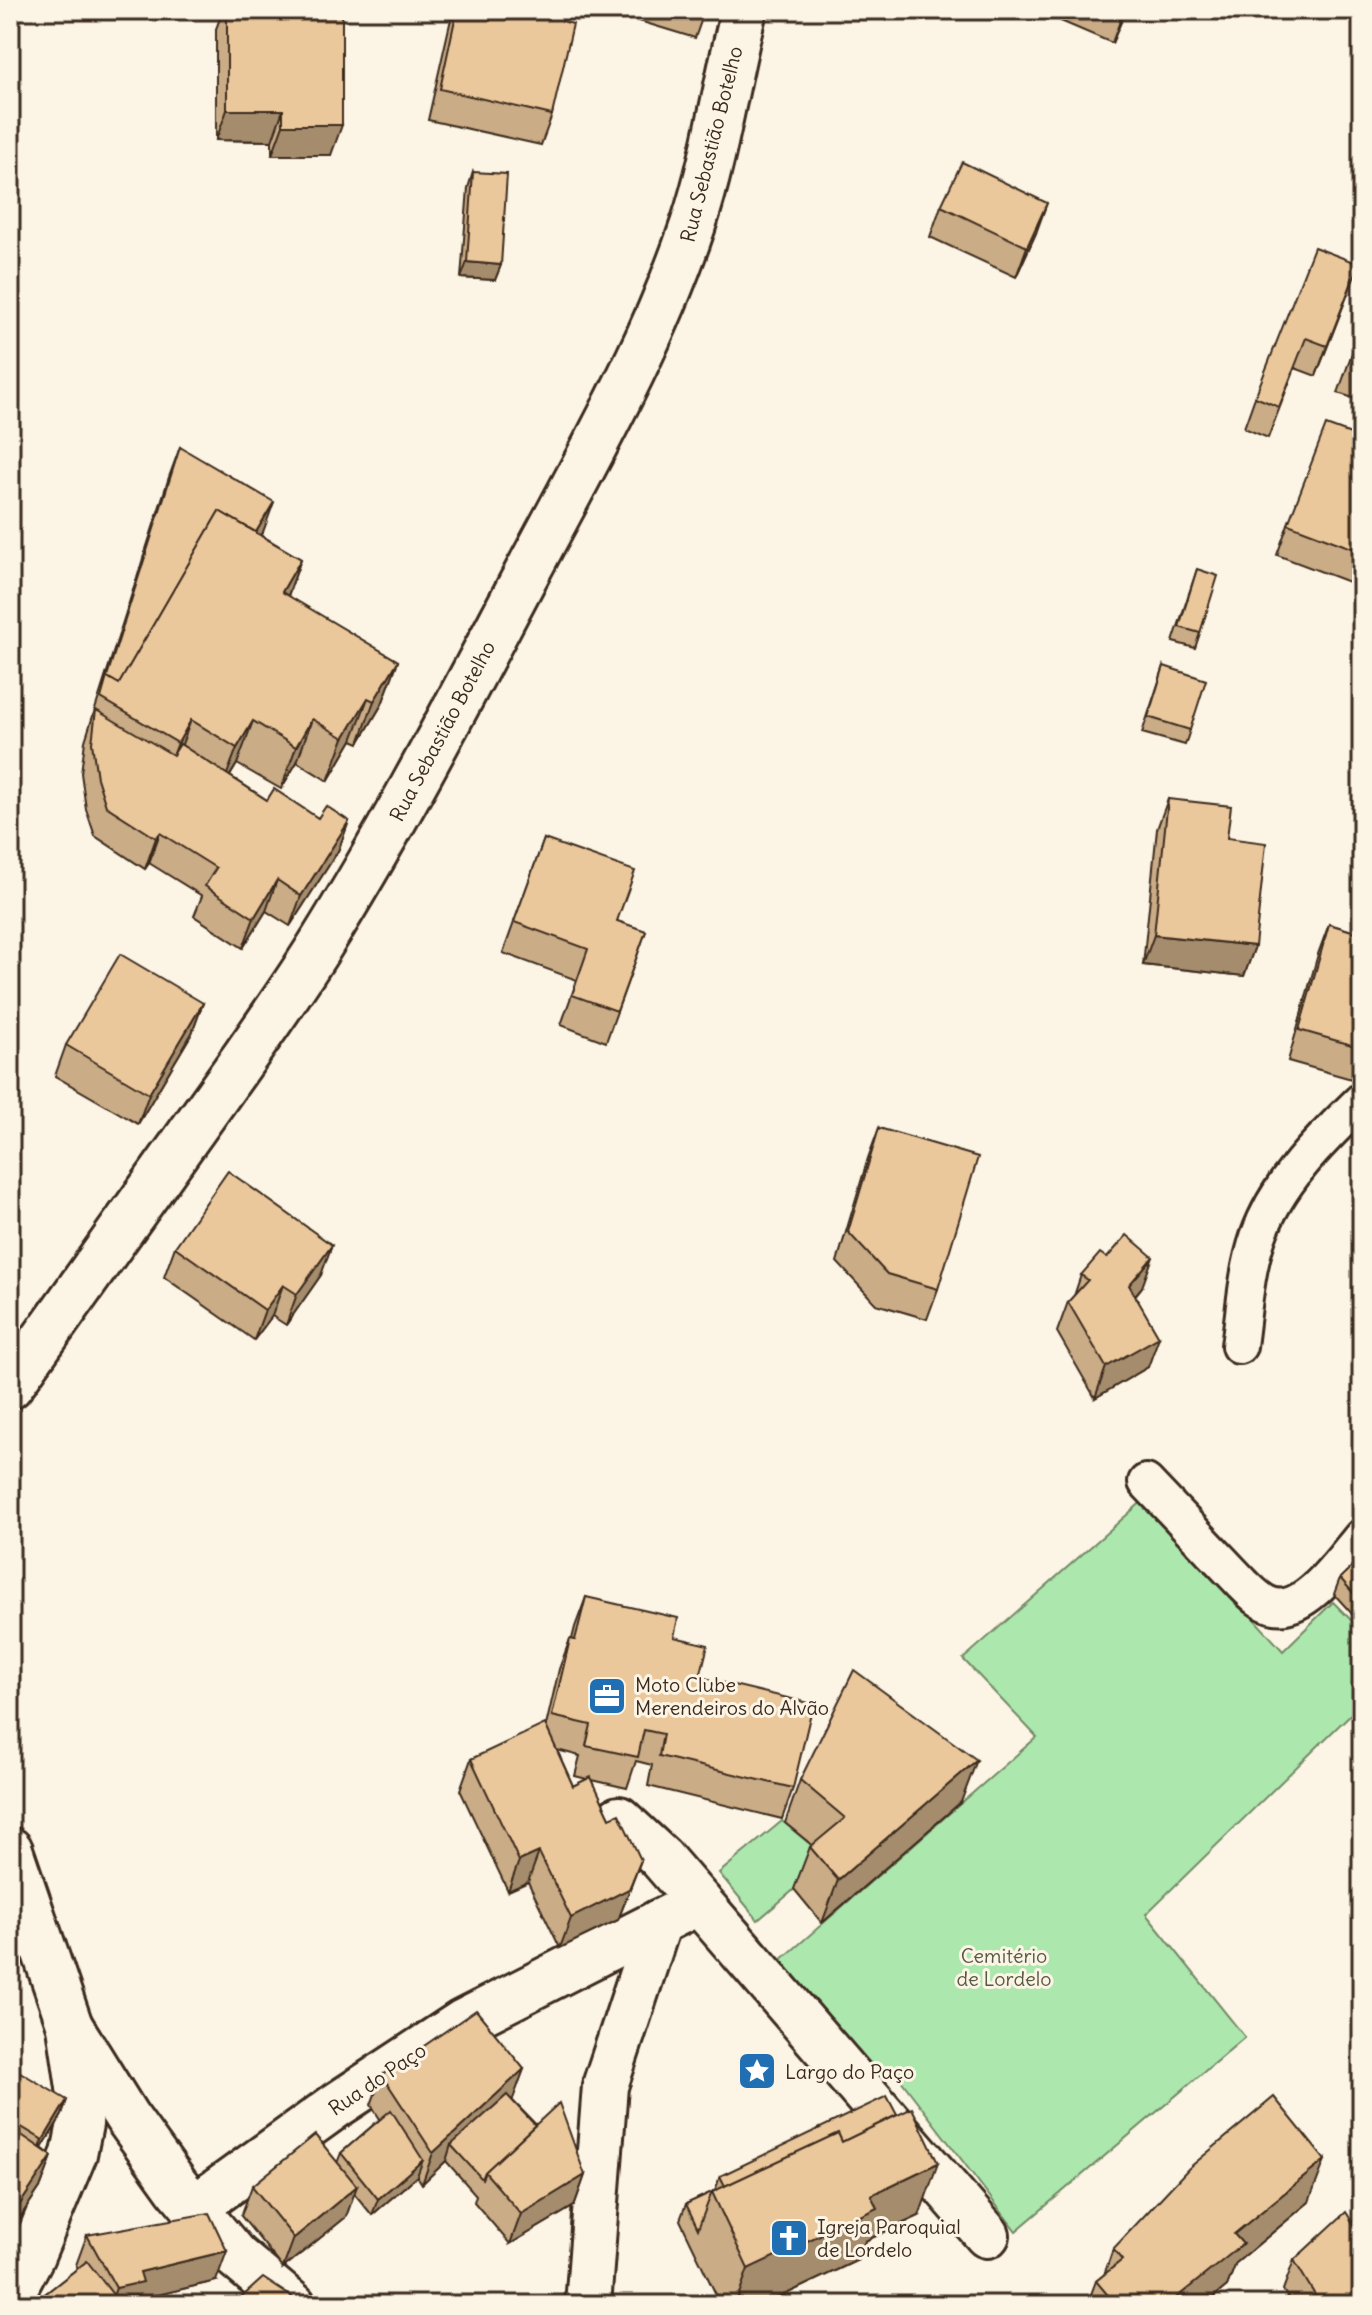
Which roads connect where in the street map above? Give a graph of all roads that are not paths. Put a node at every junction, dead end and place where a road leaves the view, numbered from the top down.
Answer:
1 (744, 10) edge
2 (1362, 1100) edge
3 (1239, 1346) dead end
4 (10, 1386) edge
5 (1146, 1482) dead end
6 (1362, 1536) edge
7 (619, 1819) edge
8 (10, 1850) edge
9 (699, 1902) junction
10 (659, 1922) junction
11 (70, 2026) junction
12 (194, 2208) junction
13 (987, 2235) dead end
14 (10, 2297) edge
15 (293, 2305) edge
16 (588, 2305) edge

1 - 4 main road, Rua Sebastião Botelho
2 - 3 lane
5 - 6 lane
7 - 9 main road
8 - 11 main road
9 - 10 main road, Rua do Paço
9 - 13 main road
10 - 12 main road, Rua do Paço
10 - 16 main road
11 - 12 main road
11 - 14 main road
12 - 15 main road

